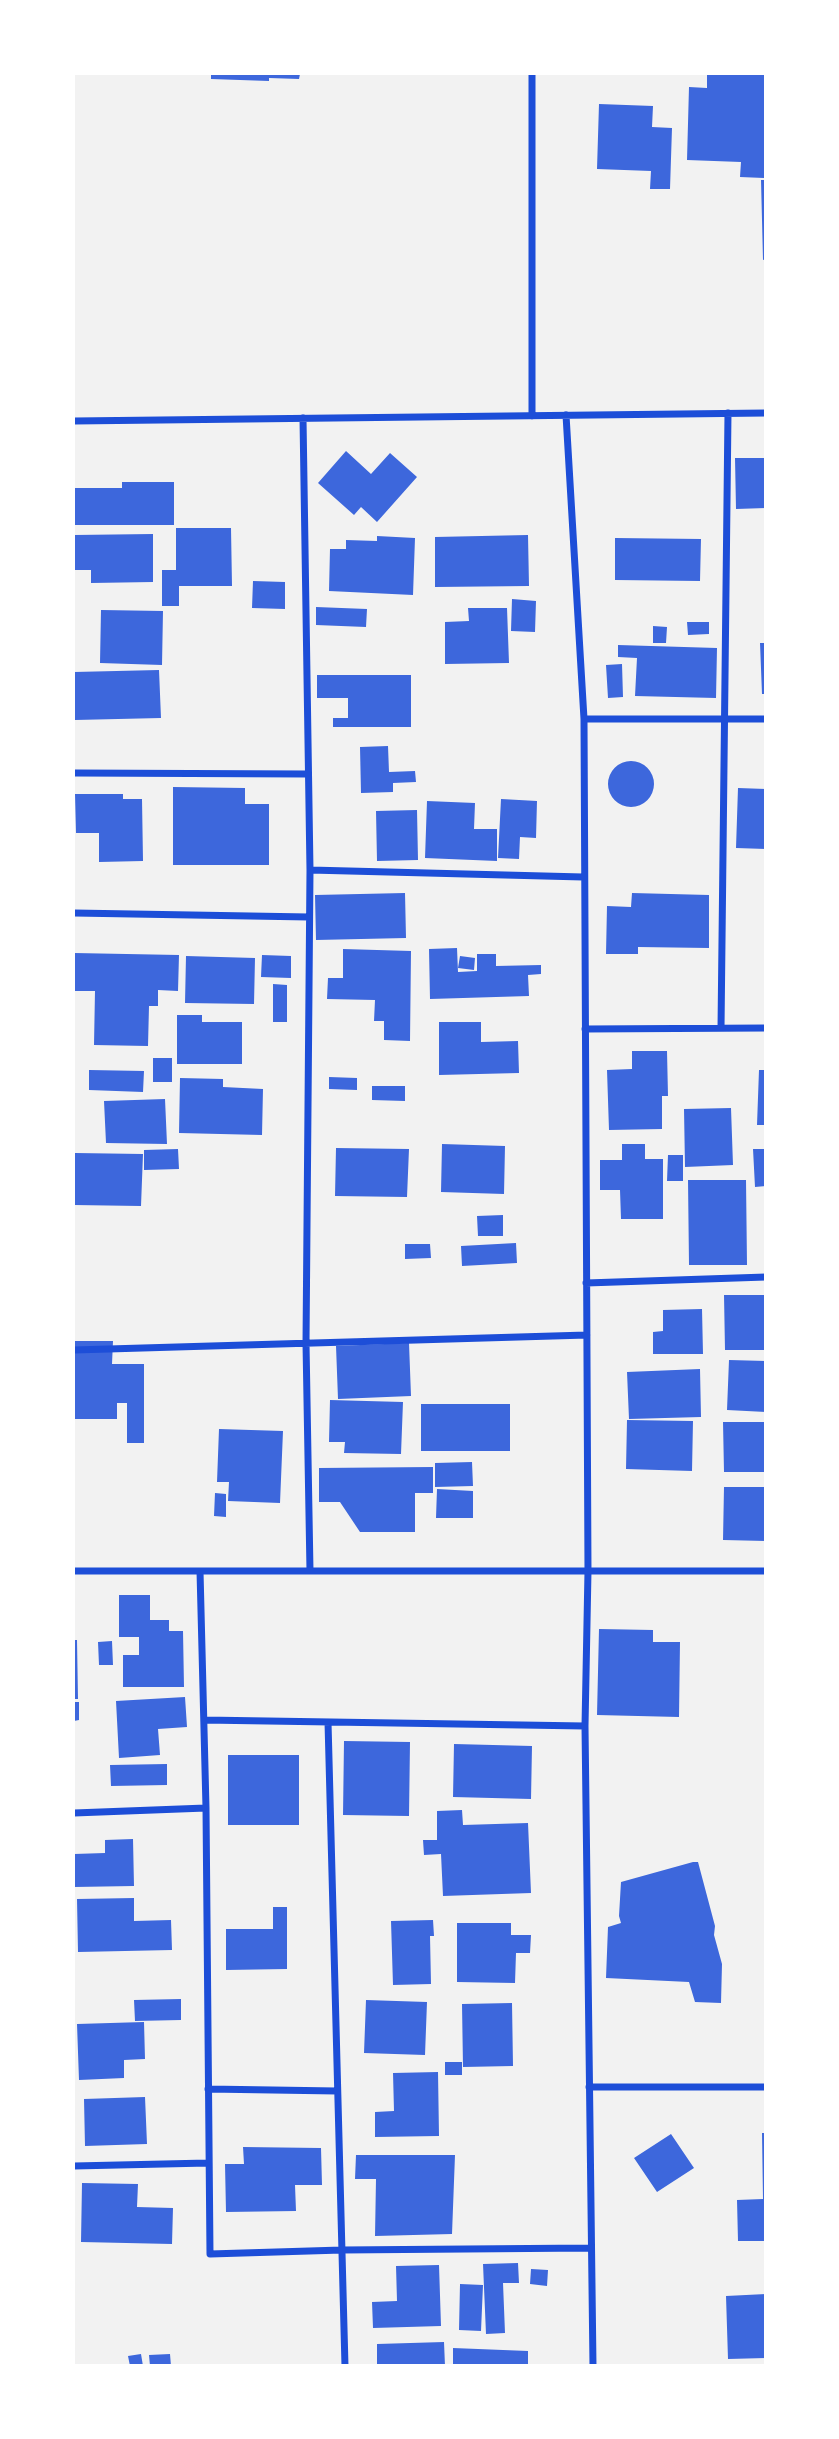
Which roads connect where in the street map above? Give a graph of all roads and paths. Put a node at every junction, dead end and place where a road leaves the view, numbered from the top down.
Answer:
1 (532, 74) edge
2 (728, 413) junction
3 (765, 413) edge
4 (566, 415) junction
5 (532, 416) junction
6 (303, 418) junction
7 (74, 421) edge
8 (584, 719) junction
9 (726, 719) junction
10 (765, 719) edge
11 (74, 773) edge
12 (307, 774) junction
13 (310, 870) junction
14 (583, 877) junction
15 (74, 913) edge
16 (309, 916) junction
17 (585, 1028) junction
18 (721, 1028) junction
19 (765, 1028) edge
20 (765, 1277) edge
21 (586, 1283) junction
22 (587, 1335) junction
23 (306, 1343) junction
24 (74, 1350) edge
25 (74, 1571) edge
26 (200, 1571) junction
27 (310, 1571) junction
28 (588, 1571) junction
29 (765, 1571) edge
30 (204, 1720) junction
31 (328, 1722) junction
32 (586, 1726) junction
33 (206, 1808) junction
34 (74, 1813) edge
35 (589, 2087) junction
36 (765, 2087) edge
37 (208, 2089) junction
38 (337, 2091) junction
39 (208, 2163) junction
40 (74, 2166) edge
41 (590, 2248) junction
42 (342, 2250) junction
43 (345, 2365) edge
44 (593, 2365) edge

1 - 5 street
2 - 3 street
2 - 4 street
2 - 9 street
4 - 5 street
4 - 8 street
5 - 6 street
6 - 7 street
6 - 12 street
8 - 9 street
8 - 14 street
9 - 10 street
9 - 18 street
11 - 12 street
12 - 13 street
13 - 14 street
13 - 16 street
14 - 17 street
15 - 16 street
16 - 23 street
17 - 18 street
17 - 21 street
18 - 19 street
20 - 21 street
21 - 22 street
22 - 23 street
22 - 28 street
23 - 24 street
23 - 27 street
25 - 26 street
26 - 27 street
26 - 30 street
27 - 28 street
28 - 29 street
28 - 32 street
30 - 31 street
30 - 33 street
31 - 32 street
31 - 38 street
32 - 35 street
33 - 34 street
33 - 37 street
35 - 36 street
35 - 41 street
37 - 38 street
37 - 39 street
38 - 42 street
39 - 40 street
39 - 42 street
41 - 42 street
41 - 44 street
42 - 43 street

